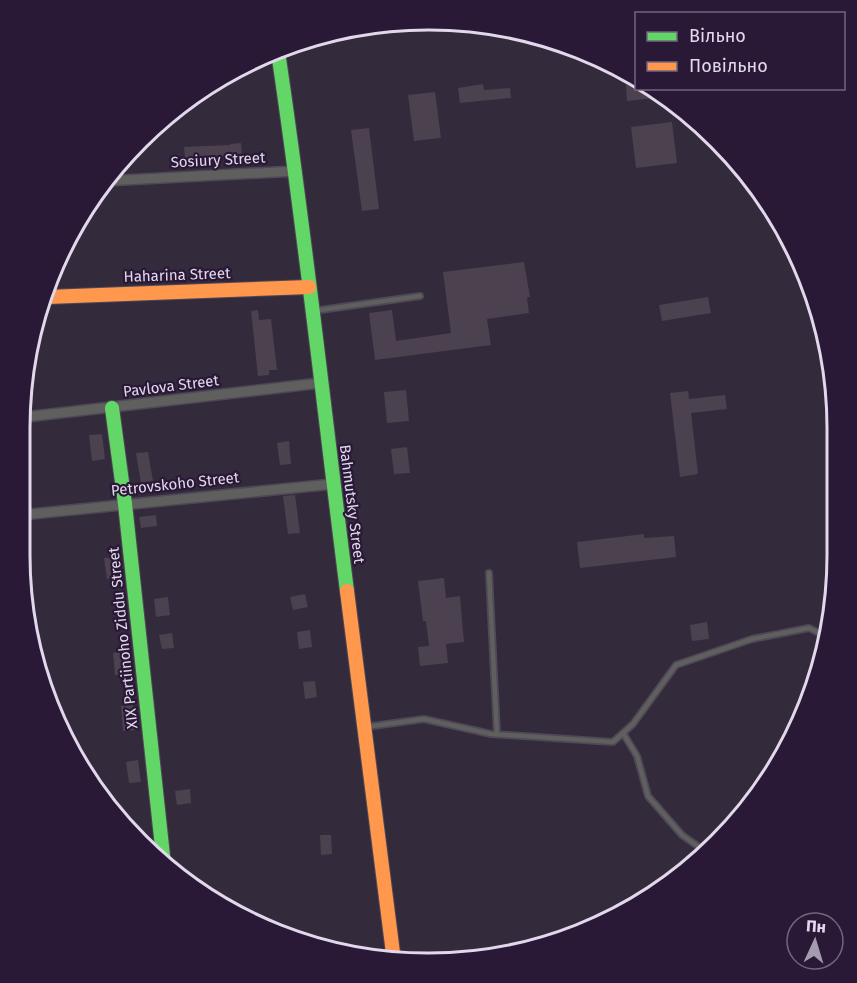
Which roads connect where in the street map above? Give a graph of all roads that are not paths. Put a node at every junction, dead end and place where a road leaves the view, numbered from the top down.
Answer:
1 (279, 59) edge
2 (296, 171) junction
3 (117, 180) edge
4 (309, 287) junction
5 (420, 296) dead end
6 (52, 297) edge
7 (312, 311) junction
8 (320, 383) junction
9 (112, 408) junction
10 (30, 416) edge
11 (333, 484) junction
12 (125, 504) junction
13 (30, 514) edge
14 (489, 573) dead end
15 (819, 633) edge
16 (365, 727) junction
17 (623, 733) junction
18 (496, 734) junction
19 (699, 847) edge
20 (162, 851) edge
21 (393, 951) edge

1 - 2 main road, Bahmutsky Street
2 - 3 street, Sosiury Street
2 - 4 main road, Bahmutsky Street
4 - 6 main road, Haharina Street
4 - 7 main road, Bahmutsky Street
5 - 7 lane
7 - 8 main road, Bahmutsky Street
8 - 9 street, Pavlova Street
8 - 11 main road, Bahmutsky Street
9 - 10 street, Pavlova Street
9 - 12 main road, XIX Partiinoho Ziddu Street
11 - 12 street, Petrovskoho Street
11 - 16 main road, Bahmutsky Street
12 - 13 street, Petrovskoho Street
12 - 20 main road, XIX Partiinoho Ziddu Street
14 - 18 lane
15 - 17 lane
16 - 18 lane
16 - 21 main road, Bahmutsky Street
17 - 18 lane
17 - 19 lane

